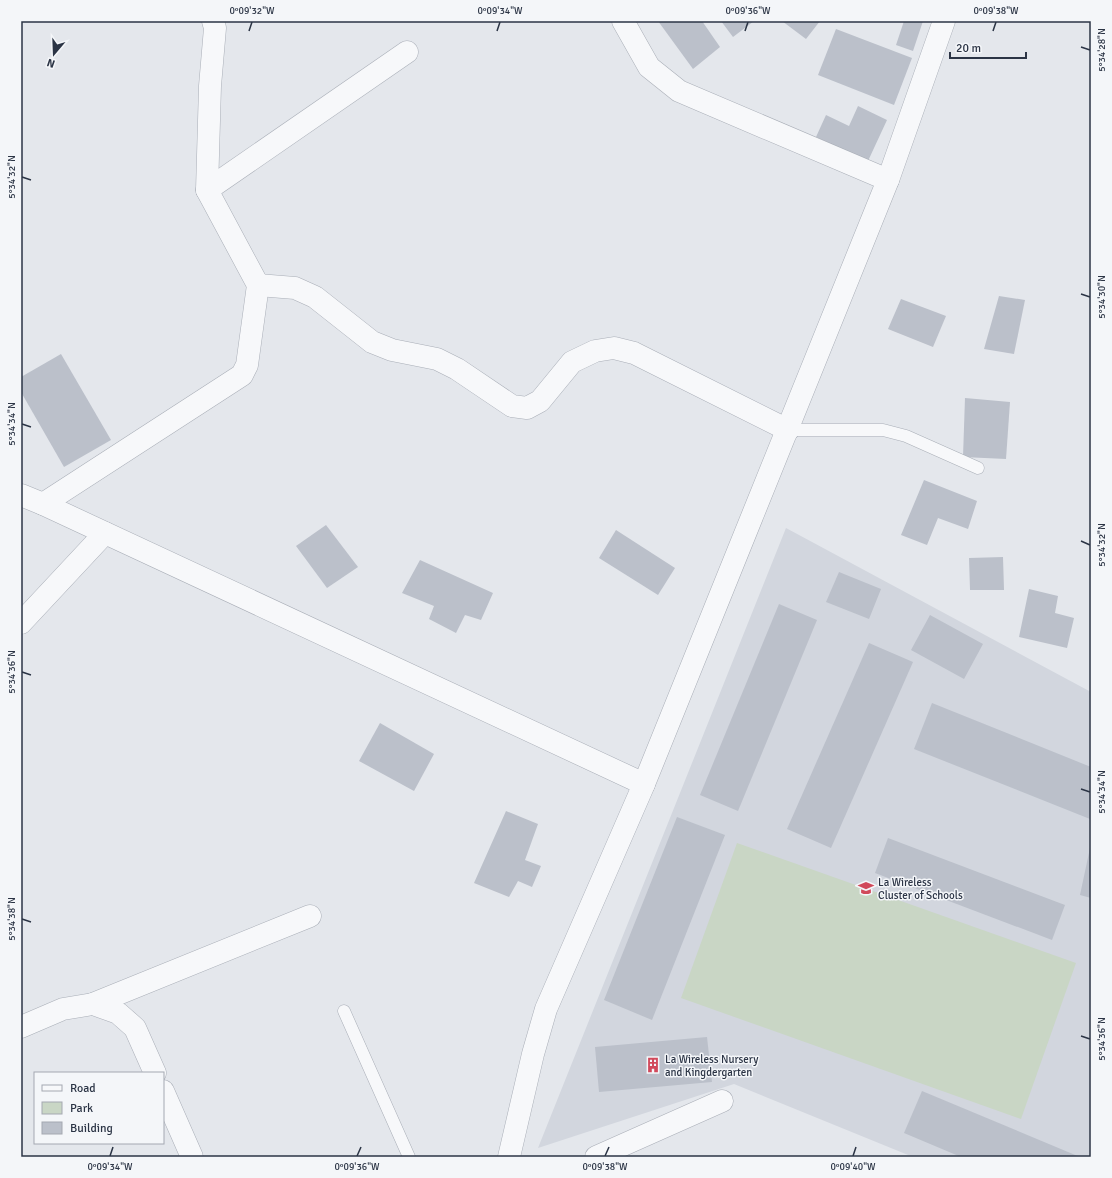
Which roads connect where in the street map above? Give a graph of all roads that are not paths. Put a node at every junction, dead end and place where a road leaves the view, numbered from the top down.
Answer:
1 (623, 21) edge
2 (944, 21) edge
3 (218, 23) edge
4 (407, 52) dead end
5 (888, 180) junction
6 (207, 190) junction
7 (258, 285) junction
8 (788, 430) junction
9 (978, 468) dead end
10 (21, 495) edge
11 (43, 504) junction
12 (105, 533) junction
13 (21, 623) edge
14 (644, 784) junction
15 (310, 916) dead end
16 (93, 1004) junction
17 (344, 1010) dead end
18 (21, 1027) edge
19 (155, 1072) edge
20 (164, 1094) edge
21 (722, 1102) dead end
22 (192, 1157) edge
23 (409, 1157) edge
24 (509, 1157) edge
25 (596, 1157) edge

1 - 5 street
2 - 5 street
3 - 6 street
4 - 6 street
5 - 8 street
6 - 7 street
7 - 8 street
7 - 11 street
8 - 9 lane
8 - 14 street
10 - 11 street
11 - 12 street
12 - 13 street
12 - 14 street
14 - 24 street
15 - 16 street
16 - 18 street
16 - 19 street
17 - 23 lane
20 - 22 street
21 - 25 street

